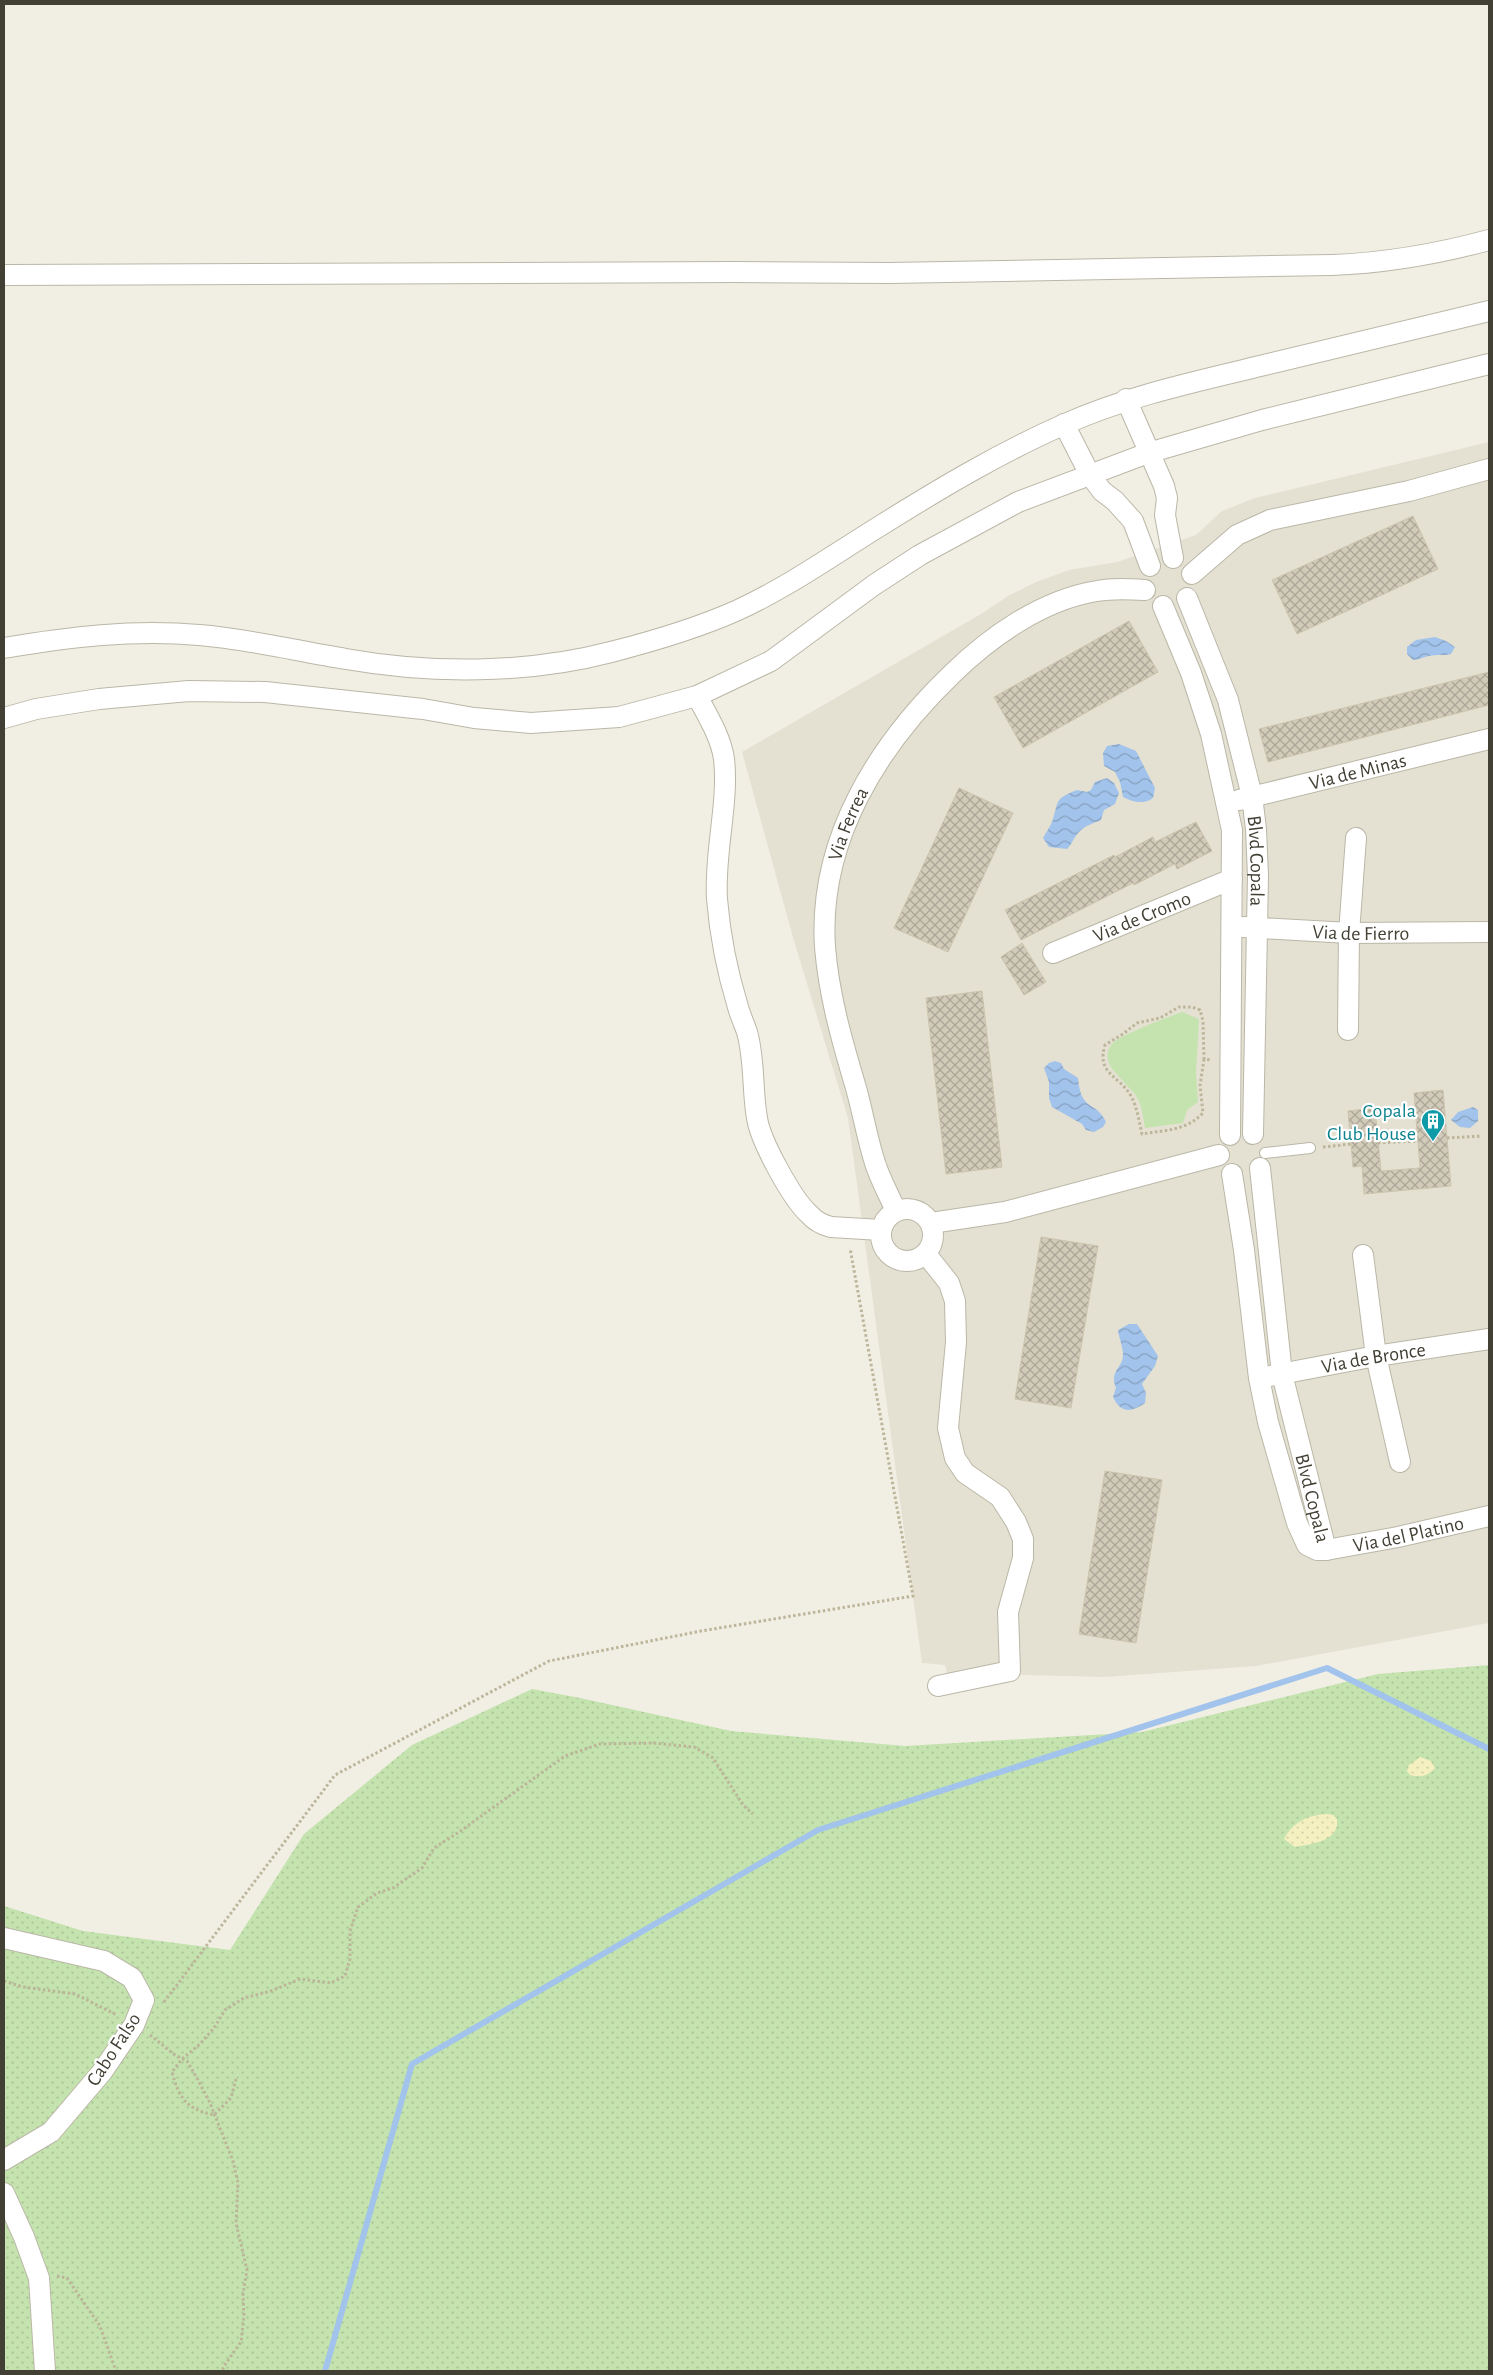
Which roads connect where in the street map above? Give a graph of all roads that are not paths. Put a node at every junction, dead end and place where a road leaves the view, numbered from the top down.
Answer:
1 (1489, 240) edge
2 (4, 275) edge
3 (1489, 311) edge
4 (1489, 364) edge
5 (1126, 399) junction
6 (1064, 424) junction
7 (1148, 453) junction
8 (1489, 469) edge
9 (1090, 475) junction
10 (1173, 558) junction
11 (1150, 566) junction
12 (1192, 574) junction
13 (1145, 590) junction
14 (1187, 598) junction
15 (1164, 606) junction
16 (4, 648) edge
17 (696, 696) junction
18 (4, 718) edge
19 (1489, 739) edge
20 (1252, 796) junction
21 (1227, 804) junction
22 (1356, 838) dead end
23 (1232, 879) junction
24 (1232, 926) junction
25 (1256, 929) junction
26 (1489, 932) edge
27 (1349, 933) junction
28 (1053, 953) dead end
29 (1348, 1030) dead end
30 (1253, 1134) junction
31 (1230, 1135) junction
32 (1310, 1148) road end
33 (1219, 1155) junction
34 (1263, 1160) junction
35 (1232, 1174) junction
36 (896, 1211) junction
37 (931, 1223) junction
38 (881, 1230) junction
39 (926, 1254) junction
40 (1363, 1255) dead end
41 (1489, 1339) edge
42 (1376, 1356) junction
43 (1282, 1374) junction
44 (1258, 1378) junction
45 (1400, 1462) dead end
46 (1489, 1516) edge
47 (1326, 1550) junction
48 (938, 1686) dead end
49 (4, 1938) edge
50 (4, 2160) edge
51 (4, 2193) edge
52 (45, 2371) edge

1 - 2 street
3 - 5 street
4 - 7 street
5 - 6 street
5 - 7 street
6 - 9 street
6 - 16 street
7 - 9 street
7 - 10 street
8 - 12 street
9 - 11 street
9 - 17 street
10 - 11 street
10 - 12 street
11 - 13 street
12 - 14 street
13 - 15 street
13 - 36 street, Via Ferrea
14 - 15 street
14 - 20 street, Blvd Copala
15 - 21 street, Blvd Copala
17 - 18 street
17 - 38 street
19 - 20 street, Via de Minas
20 - 21 street, Via de Minas
20 - 25 street, Blvd Copala
21 - 23 street, Blvd Copala
22 - 27 street
23 - 24 street, Blvd Copala
23 - 28 street, Via de Cromo
24 - 25 street, Via de Fierro
24 - 31 street, Blvd Copala
25 - 27 street, Via de Fierro
25 - 30 street, Blvd Copala
26 - 27 street, Via de Fierro
27 - 29 street
30 - 31 street
30 - 34 street, Blvd Copala
31 - 33 street, Blvd Copala
32 - 34 lane
33 - 35 street, Blvd Copala
33 - 37 street
34 - 35 street
34 - 43 street, Blvd Copala
35 - 44 street, Blvd Copala
36 - 37 street
36 - 38 street
37 - 39 street
38 - 39 street
39 - 48 street
40 - 42 street
41 - 42 street, Via de Bronce
42 - 43 street, Via de Bronce
42 - 45 street
43 - 44 street, Via de Bronce
43 - 47 street, Blvd Copala
44 - 47 street, Blvd Copala
46 - 47 street, Via del Platino
49 - 50 street, Cabo Falso
51 - 52 street

